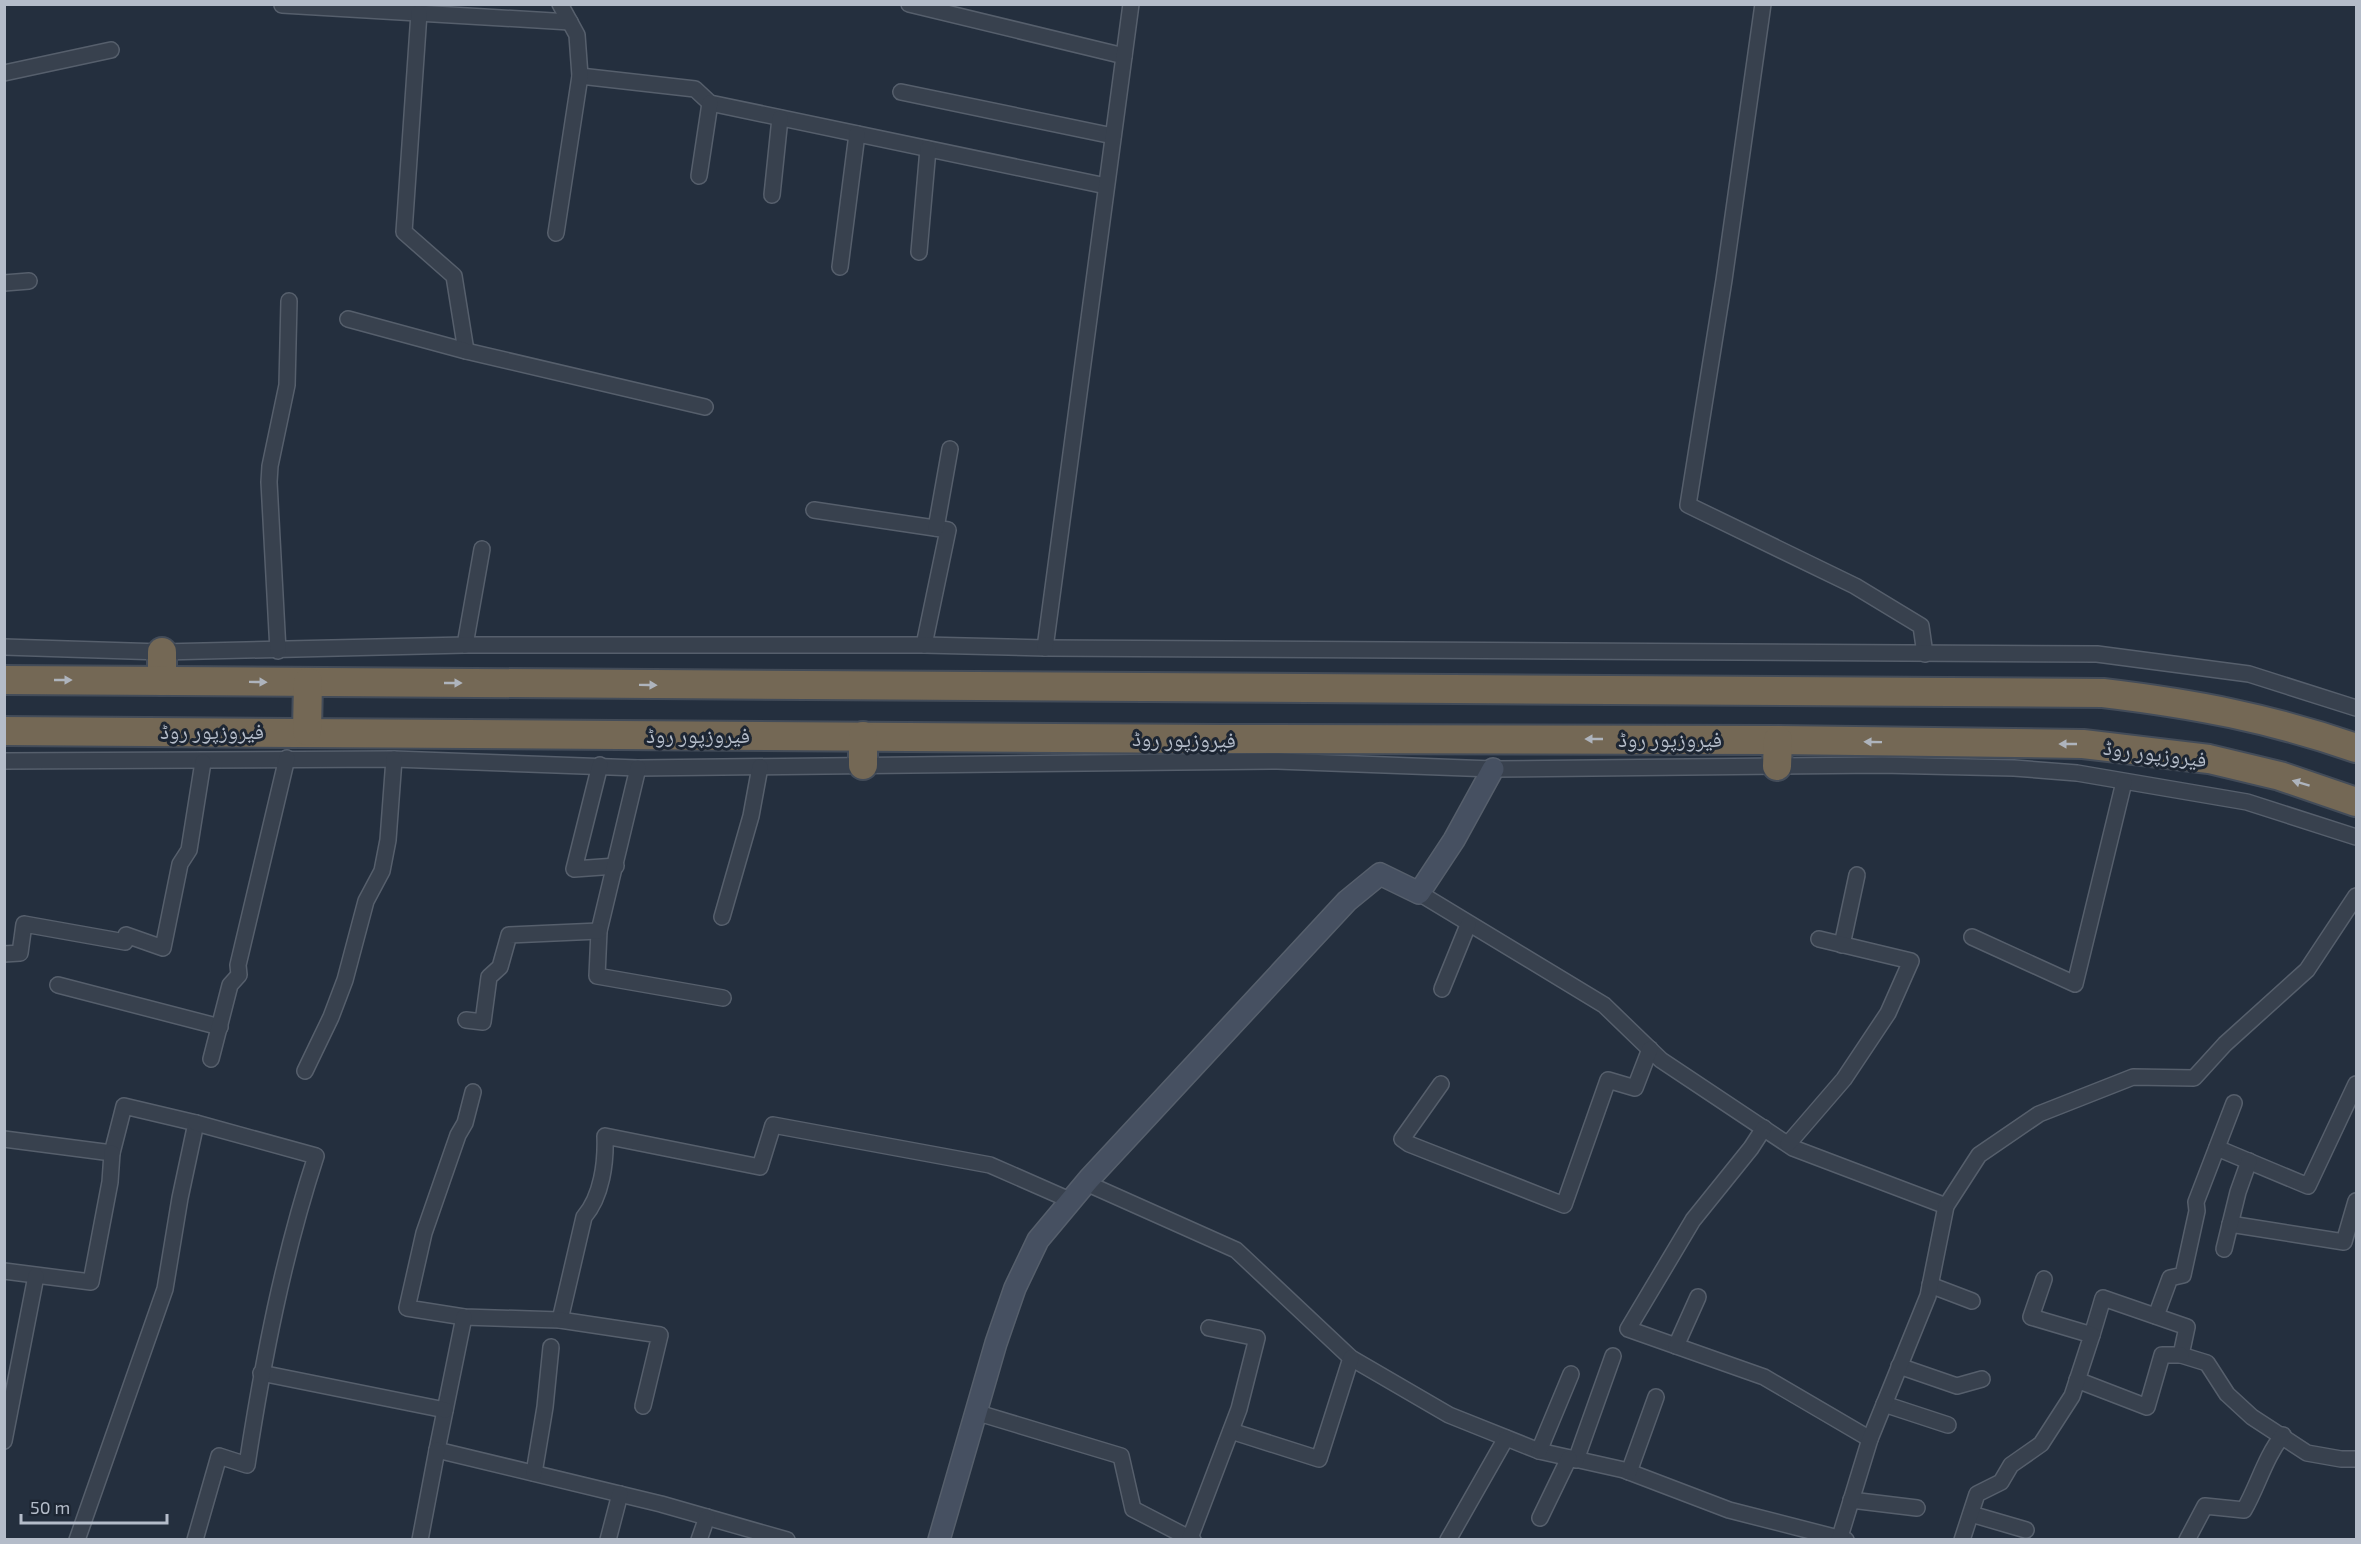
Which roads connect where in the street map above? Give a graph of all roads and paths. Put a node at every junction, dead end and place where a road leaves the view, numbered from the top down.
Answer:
1 (560, 4) edge
2 (909, 4) edge
3 (1131, 4) edge
4 (1763, 4) edge
5 (282, 5) edge
6 (419, 13) junction
7 (570, 22) junction
8 (111, 50) dead end
9 (1124, 56) junction
10 (4, 73) edge
11 (580, 76) junction
12 (901, 92) dead end
13 (710, 103) junction
14 (780, 118) junction
15 (857, 134) junction
16 (1113, 136) junction
17 (928, 149) junction
18 (699, 176) dead end
19 (1106, 186) junction
20 (772, 195) dead end
21 (556, 233) dead end
22 (919, 252) dead end
23 (840, 267) dead end
24 (29, 281) dead end
25 (4, 283) edge
26 (289, 301) dead end
27 (348, 320) dead end
28 (466, 351) junction
29 (705, 407) dead end
30 (950, 449) dead end
31 (814, 510) dead end
32 (936, 528) junction
33 (482, 549) dead end
34 (465, 645) junction
35 (924, 645) junction
36 (4, 648) edge
37 (1044, 648) junction
38 (278, 651) junction
39 (162, 652) junction
40 (1925, 654) junction
41 (4, 680) edge
42 (162, 681) junction
43 (308, 682) junction
44 (2356, 708) edge
45 (4, 731) edge
46 (307, 731) junction
47 (863, 736) junction
48 (2356, 748) edge
49 (1778, 753) junction
50 (287, 758) junction
51 (394, 759) junction
52 (4, 761) edge
53 (203, 762) junction
54 (600, 765) junction
55 (863, 765) junction
56 (760, 767) junction
57 (638, 768) junction
58 (1493, 770) junction
59 (2124, 782) junction
60 (2356, 802) edge
61 (2356, 837) edge
62 (616, 866) junction
63 (1857, 875) dead end
64 (1419, 893) junction
65 (2356, 896) edge
66 (722, 917) dead end
67 (1468, 925) junction
68 (599, 931) junction
69 (1972, 937) dead end
70 (1819, 939) dead end
71 (1842, 945) junction
72 (4, 954) edge
73 (58, 985) dead end
74 (1442, 989) dead end
75 (723, 998) dead end
76 (466, 1020) dead end
77 (220, 1027) junction
78 (1650, 1049) junction
79 (211, 1059) dead end
80 (305, 1071) dead end
81 (1441, 1084) dead end
82 (2356, 1084) edge
83 (473, 1092) dead end
84 (2234, 1103) dead end
85 (196, 1123) junction
86 (1764, 1128) junction
87 (4, 1139) edge
88 (1788, 1144) junction
89 (2217, 1148) junction
90 (112, 1153) junction
91 (2249, 1161) junction
92 (1086, 1183) junction
93 (1072, 1201) junction
94 (2356, 1201) edge
95 (1946, 1206) junction
96 (2230, 1224) junction
97 (2224, 1249) dead end
98 (4, 1271) edge
99 (36, 1276) junction
100 (2044, 1279) dead end
101 (1930, 1286) junction
102 (1698, 1298) dead end
103 (1972, 1300) dead end
104 (2156, 1316) junction
105 (464, 1317) junction
106 (560, 1320) junction
107 (1209, 1328) dead end
108 (2092, 1335) junction
109 (1676, 1346) junction
110 (551, 1347) dead end
111 (2181, 1355) junction
112 (1613, 1356) dead end
113 (1351, 1358) junction
114 (1899, 1366) junction
115 (261, 1373) junction
116 (1570, 1374) dead end
117 (1982, 1379) dead end
118 (2077, 1380) junction
119 (1656, 1397) dead end
120 (1884, 1404) junction
121 (643, 1406) dead end
122 (445, 1410) junction
123 (975, 1412) junction
124 (1948, 1425) dead end
125 (1231, 1431) junction
126 (2283, 1435) junction
127 (1506, 1438) junction
128 (1870, 1438) junction
129 (4, 1441) edge
130 (437, 1450) junction
131 (1539, 1451) junction
132 (1573, 1459) junction
133 (2356, 1459) edge
134 (1629, 1472) junction
135 (534, 1473) junction
136 (620, 1494) junction
137 (1851, 1500) junction
138 (1917, 1508) dead end
139 (1971, 1514) junction
140 (707, 1516) junction
141 (1540, 1518) dead end
142 (2006, 1524) junction
143 (2026, 1530) dead end
144 (77, 1539) edge
145 (195, 1539) edge
146 (420, 1539) edge
147 (608, 1539) edge
148 (699, 1539) edge
149 (787, 1539) edge
150 (939, 1539) edge
151 (1192, 1539) edge
152 (1448, 1539) edge
153 (1842, 1539) edge
154 (1962, 1539) edge
155 (2001, 1539) edge
156 (2187, 1539) edge

1 - 7 street
2 - 9 street
3 - 9 street
4 - 40 street
5 - 6 street
6 - 7 street
6 - 28 street
7 - 11 street
8 - 10 street
9 - 16 street
11 - 13 street
11 - 21 street
12 - 16 street
13 - 14 street
13 - 18 street
14 - 15 street
14 - 20 street
15 - 17 street
15 - 23 street
16 - 19 street
17 - 19 street
17 - 22 street
19 - 37 street
24 - 25 street
26 - 38 street
27 - 28 street
28 - 29 street
30 - 32 street
31 - 32 street
32 - 35 street
33 - 34 street
34 - 35 street
34 - 38 street
35 - 37 street
36 - 39 street
37 - 40 street
38 - 39 street
39 - 42 highway
40 - 44 street
41 -> 42 highway
42 -> 43 highway
43 - 46 highway
43 -> 48 highway
45 - 46 highway, فیروزپور روڈ
46 - 47 highway, فیروزپور روڈ
49 -> 47 highway, فیروزپور روڈ
47 - 55 highway
49 - 58 street
49 - 59 street
60 -> 49 highway, فیروزپور روڈ
50 - 51 street
50 - 53 street
50 - 77 street
51 - 54 street
51 - 80 street
52 - 53 street
53 - 72 street
54 - 57 street
54 - 62 street
55 - 56 street
55 - 58 street
56 - 57 street
56 - 66 street
57 - 62 street
58 - 64 street
59 - 61 street
59 - 69 street
62 - 68 street
63 - 71 street
64 - 67 street
64 - 92 street
65 - 95 street
67 - 74 street
67 - 78 street
68 - 75 street
68 - 76 street
70 - 71 street
71 - 88 street
73 - 77 street
77 - 79 street
78 - 81 street
78 - 86 street
82 - 91 street
83 - 105 street
84 - 89 street
85 - 90 street
85 - 115 street
85 - 144 street
86 - 88 street
86 - 109 street
87 - 90 street
88 - 95 street
89 - 91 street
89 - 104 street
90 - 99 street
91 - 96 street
92 - 93 street
92 - 113 street
93 - 106 street
93 - 123 street
94 - 96 street
95 - 101 street
96 - 97 street
98 - 99 street
99 - 129 street
100 - 108 street
101 - 103 street
101 - 114 street
102 - 109 street
104 - 108 street
104 - 111 street
105 - 106 street
105 - 122 street
106 - 121 street
107 - 125 street
108 - 118 street
109 - 128 street
110 - 135 street
111 - 118 street
111 - 126 street
112 - 132 street
113 - 125 street
113 - 127 street
114 - 117 street
114 - 120 street
115 - 122 street
115 - 145 street
116 - 131 street
118 - 139 street
119 - 134 street
120 - 124 street
120 - 128 street
122 - 130 street
123 - 150 street
123 - 151 street
125 - 151 street
126 - 133 street
126 - 156 street
127 - 131 street
127 - 152 street
128 - 137 street
130 - 135 street
130 - 146 street
131 - 132 street
132 - 134 street
132 - 141 street
134 - 153 street
135 - 136 street
136 - 140 street
136 - 147 street
137 - 138 street
137 - 153 street
139 - 142 street
139 - 154 street
140 - 148 street
140 - 149 street
142 - 143 street
142 - 155 street

